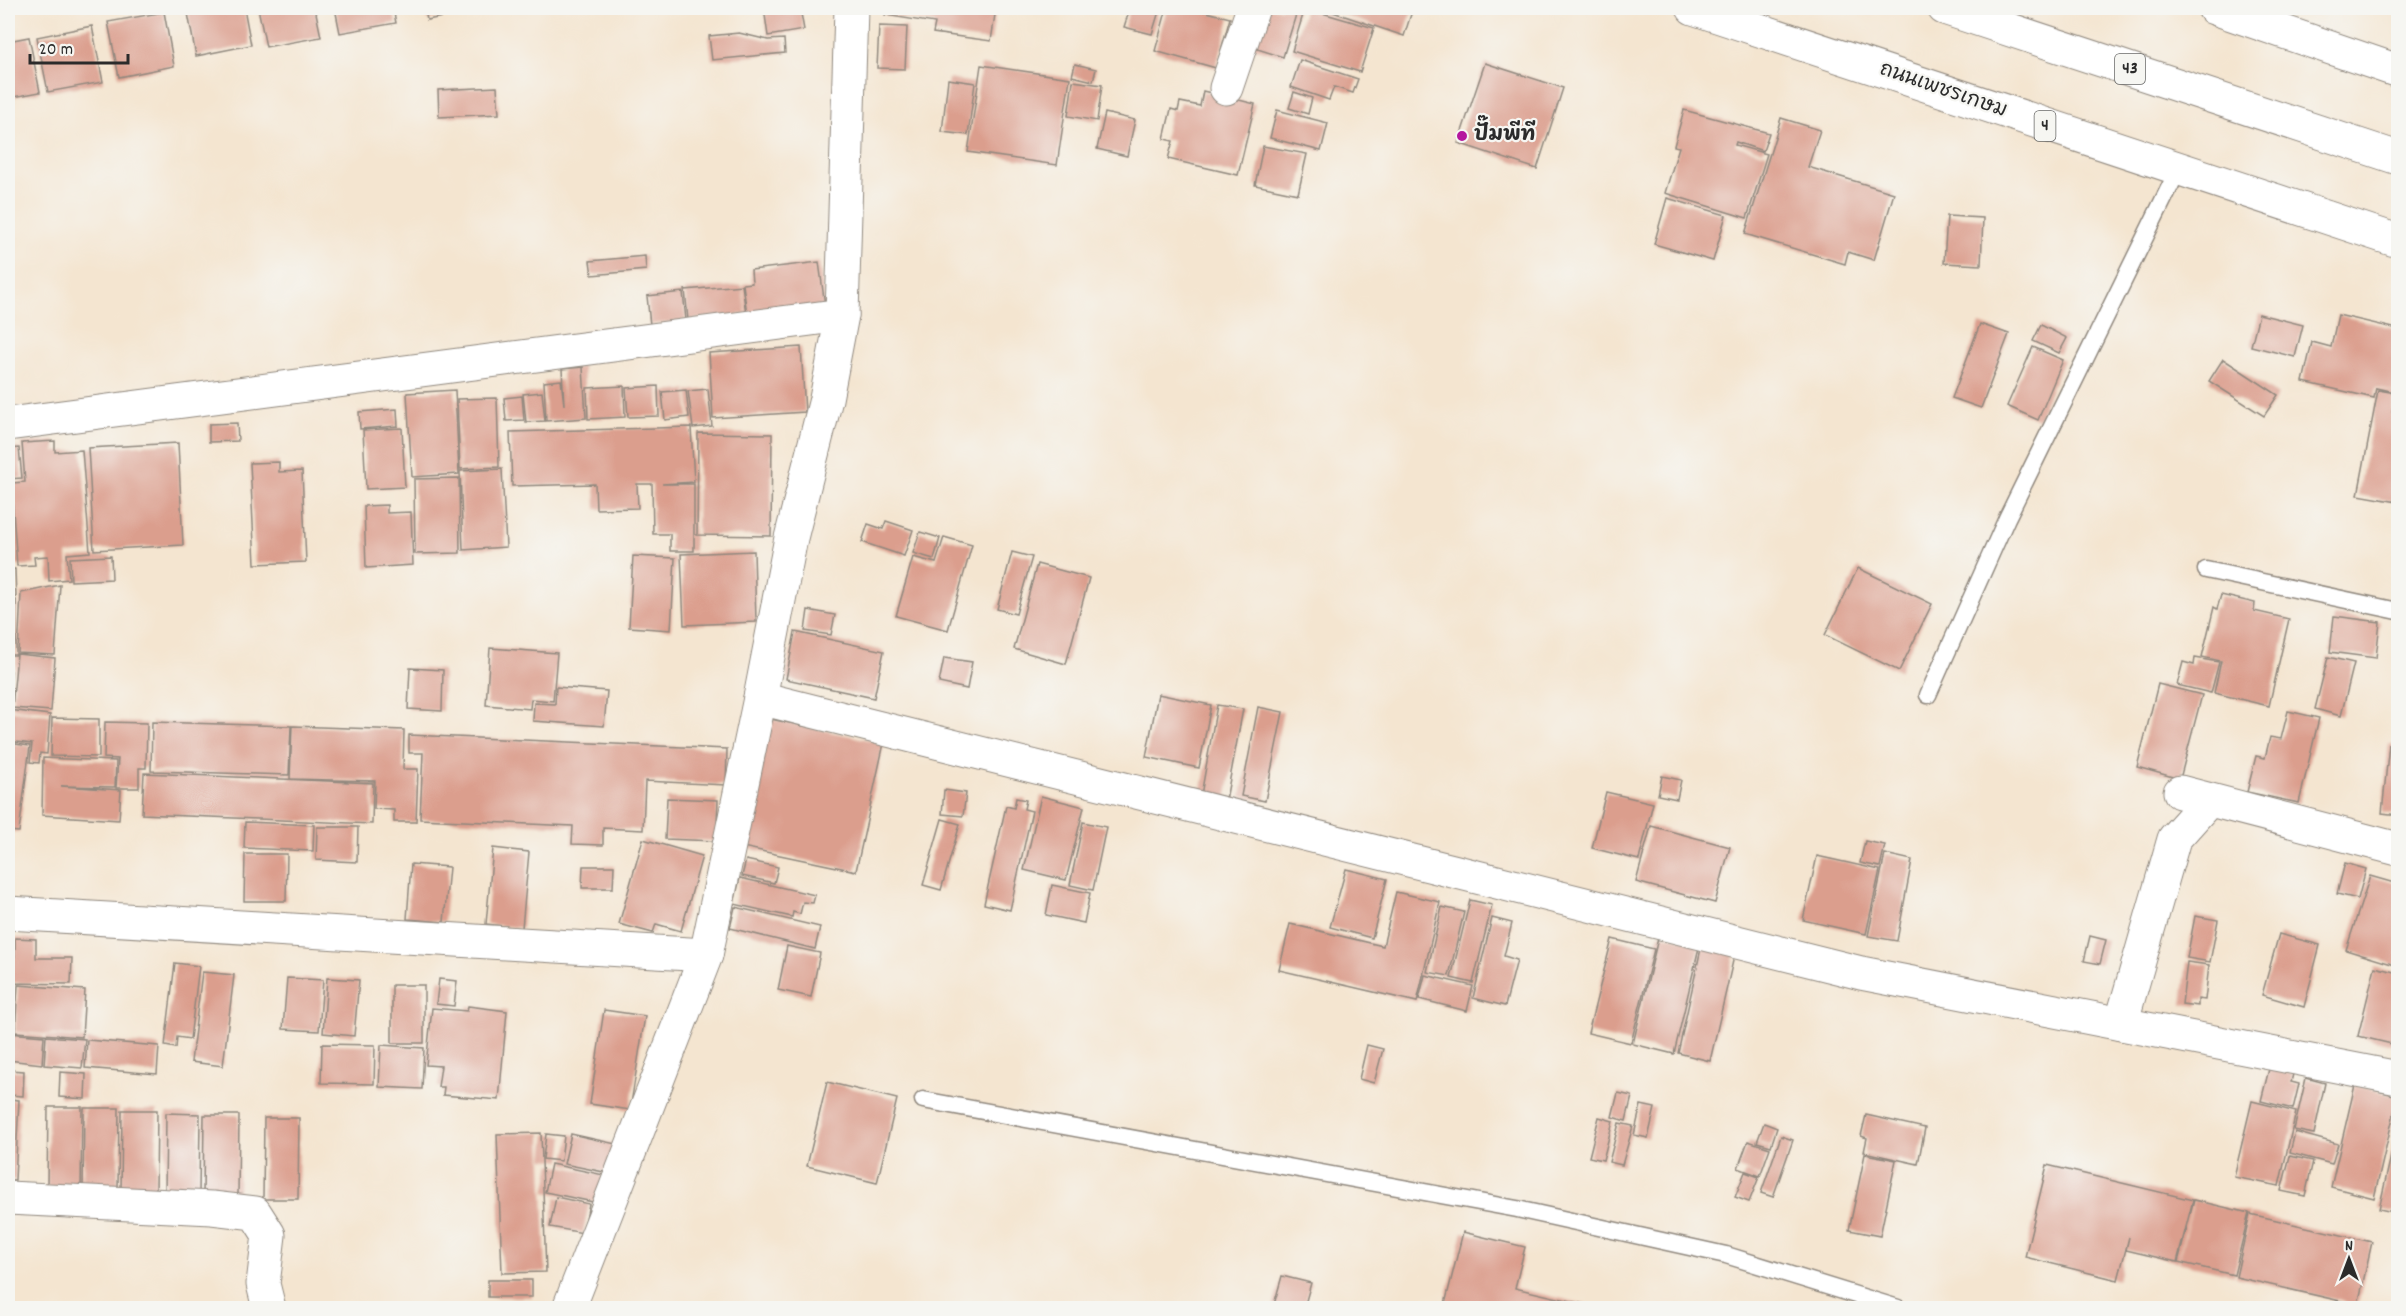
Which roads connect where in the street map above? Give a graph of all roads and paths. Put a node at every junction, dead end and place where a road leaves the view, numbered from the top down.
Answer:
1 (850, 8) edge
2 (1252, 8) edge
3 (1693, 8) edge
4 (1944, 8) edge
5 (2214, 8) edge
6 (2398, 72) edge
7 (1226, 88) dead end
8 (2398, 158) edge
9 (2178, 170) junction
10 (2398, 241) edge
11 (842, 315) junction
12 (8, 424) edge
13 (2206, 570) dead end
14 (2398, 612) edge
15 (1928, 695) dead end
16 (760, 698) junction
17 (2398, 849) edge
18 (8, 913) edge
19 (706, 955) junction
20 (2121, 1024) junction
21 (2398, 1078) edge
22 (923, 1100) dead end
23 (8, 1198) edge
24 (269, 1308) edge
25 (569, 1308) edge
26 (1898, 1308) edge

1 - 11 main road
2 - 7 main road
3 - 9 main road, ถนนเพชรเกษม / 4
4 - 8 main road, 43
5 - 6 main road
9 - 10 main road, ถนนเพชรเกษม / 4
9 - 15 lane
11 - 12 main road
11 - 16 main road
13 - 14 lane
16 - 19 main road
16 - 20 main road
17 - 20 main road
18 - 19 main road
19 - 25 main road
20 - 21 main road
22 - 26 lane
23 - 24 main road

